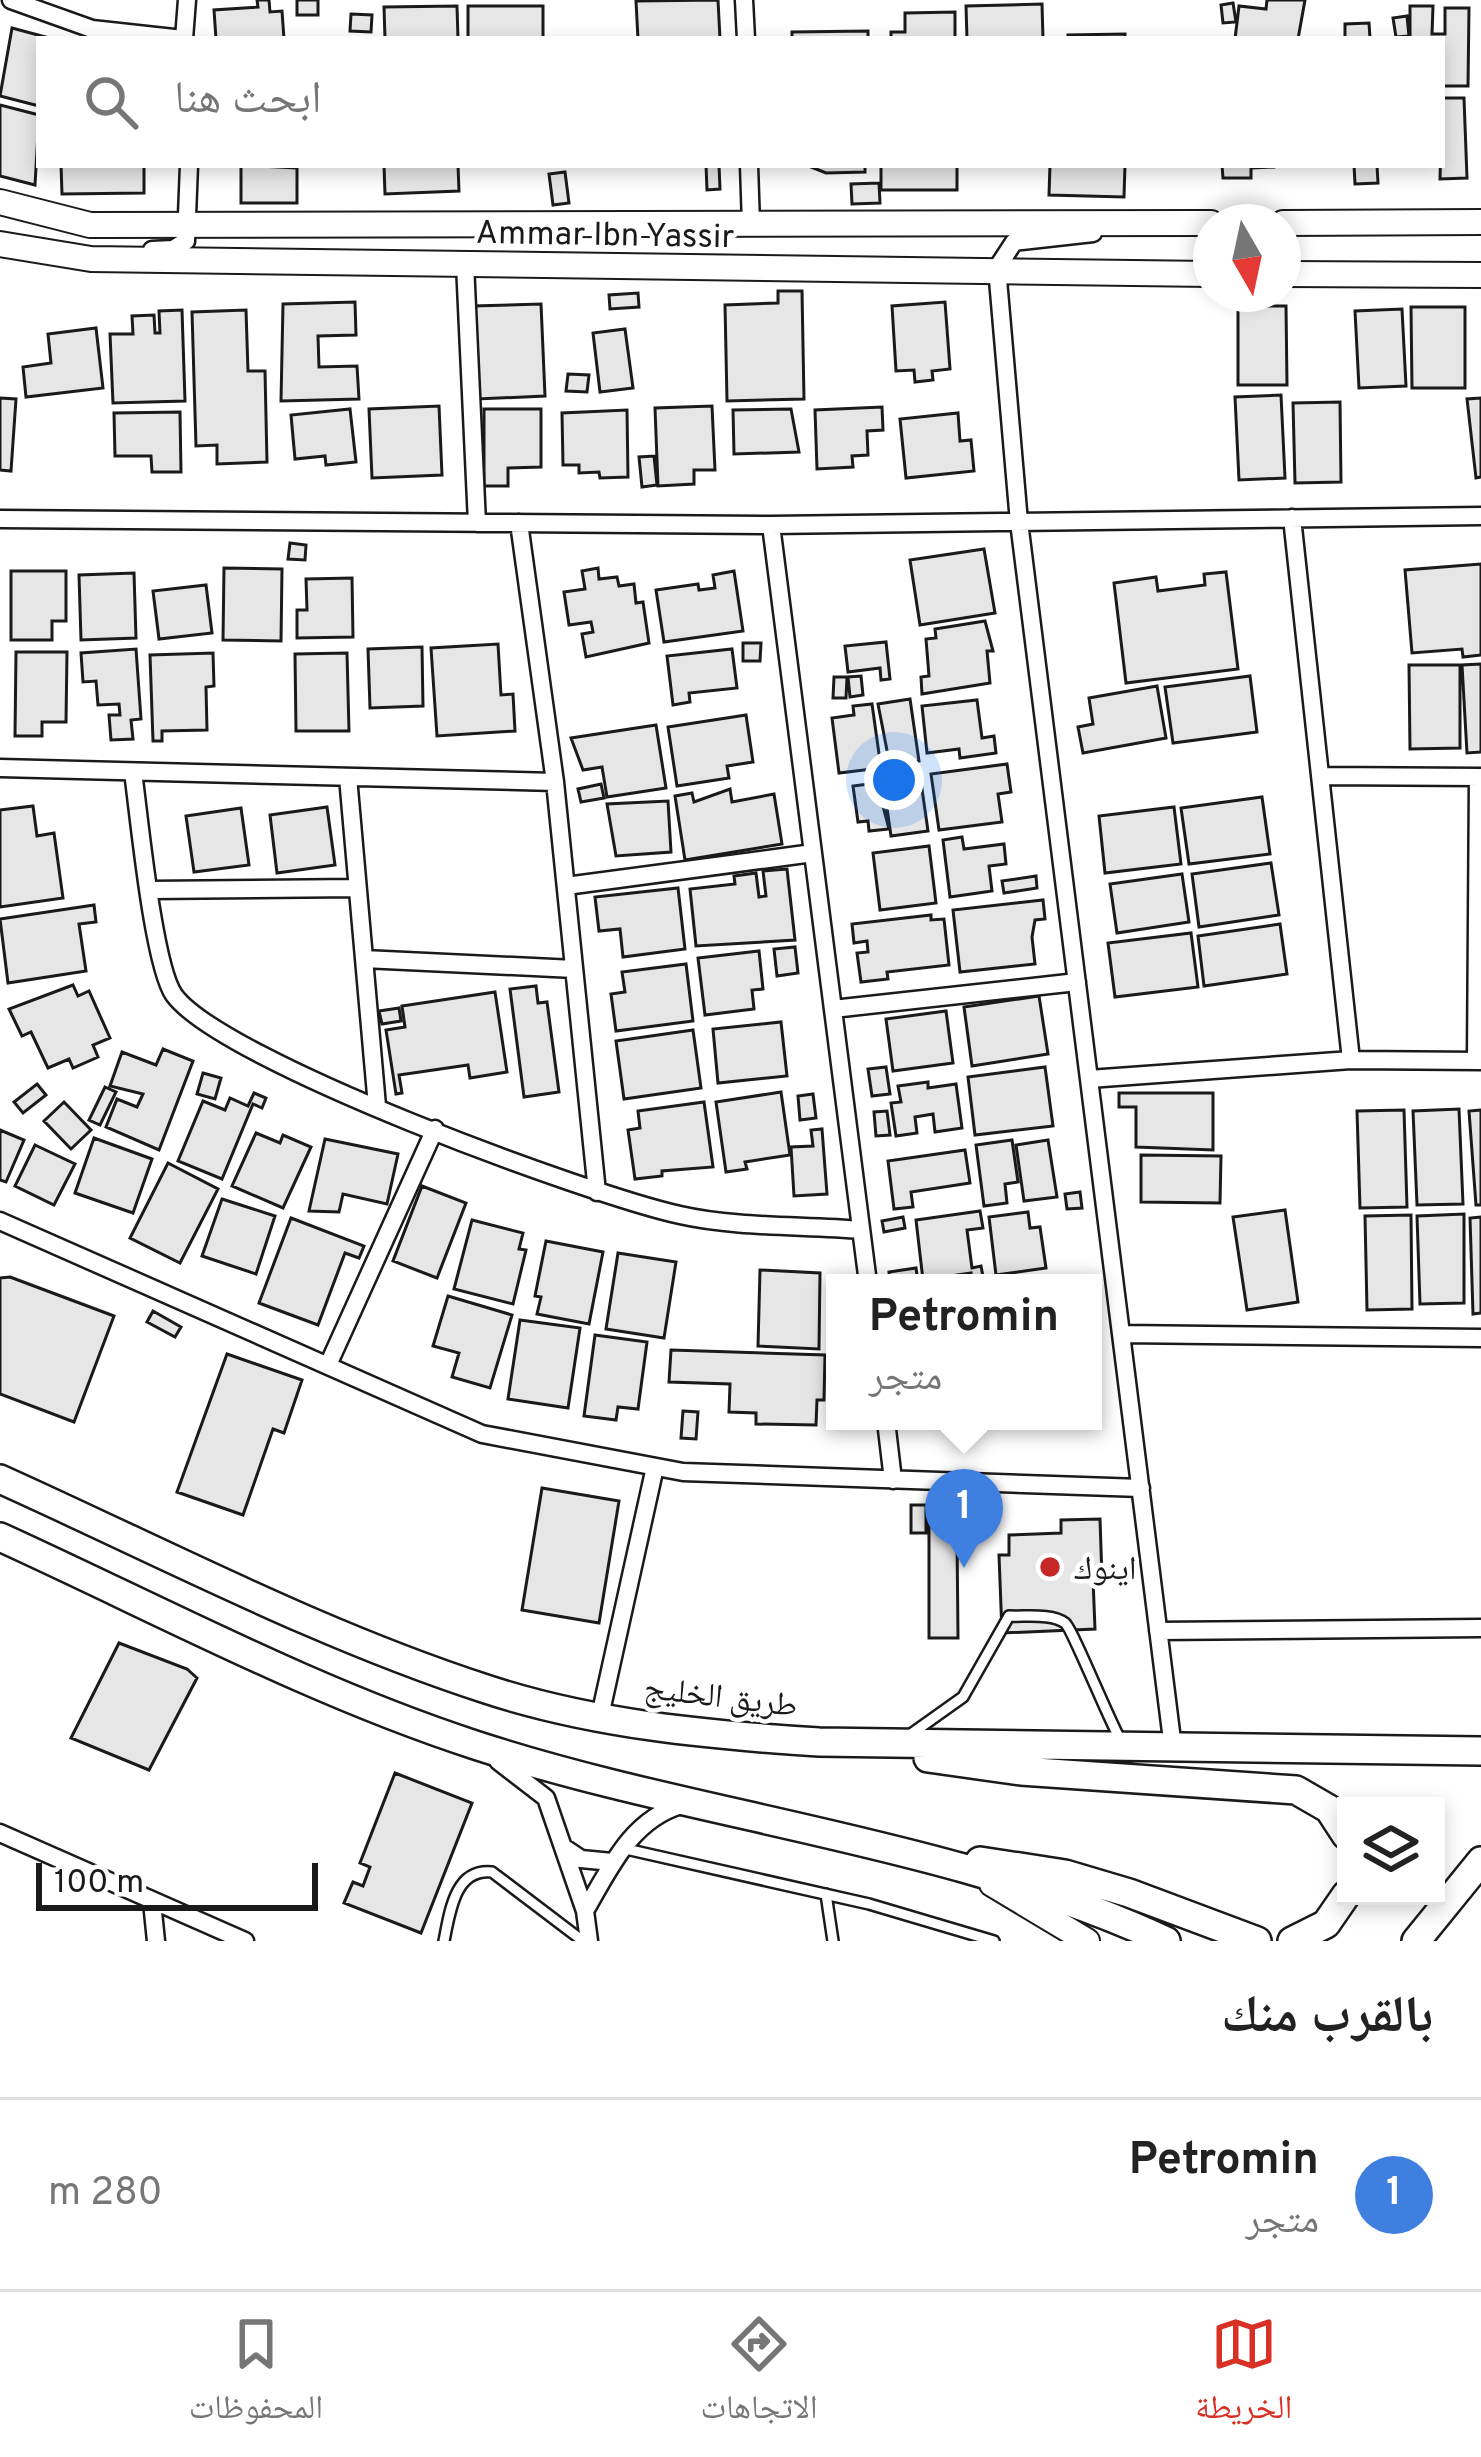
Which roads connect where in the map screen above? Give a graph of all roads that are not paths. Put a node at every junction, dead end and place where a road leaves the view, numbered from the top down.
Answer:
1 (11, 0) edge
2 (187, 0) edge
3 (744, 0) edge
4 (156, 36) edge
5 (184, 36) edge
6 (746, 36) edge
7 (189, 168) edge
8 (749, 168) edge
9 (0, 202) edge
10 (190, 222) junction
11 (1481, 222) edge
12 (1301, 223) edge
13 (1165, 224) junction
14 (1193, 224) edge
15 (751, 225) junction
16 (0, 244) edge
17 (72, 256) junction
18 (465, 264) junction
19 (1481, 265) edge
20 (997, 268) junction
21 (1193, 273) edge
22 (1301, 274) edge
23 (1429, 275) junction
24 (1481, 275) edge
25 (1481, 516) edge
26 (1292, 518) junction
27 (0, 519) edge
28 (1019, 522) junction
29 (478, 523) junction
30 (519, 523) junction
31 (771, 525) junction
32 (0, 768) edge
33 (133, 772) junction
34 (1320, 776) junction
35 (347, 777) junction
36 (1479, 777) edge
37 (555, 782) junction
38 (813, 853) junction
39 (566, 886) junction
40 (357, 888) junction
41 (150, 890) junction
42 (364, 959) junction
43 (574, 969) junction
44 (1077, 982) junction
45 (833, 1010) junction
46 (1351, 1060) junction
47 (1479, 1061) edge
48 (1089, 1079) junction
49 (376, 1106) junction
50 (435, 1129) junction
51 (597, 1192) junction
52 (0, 1221) edge
53 (861, 1230) junction
54 (867, 1274) edge
55 (1122, 1334) junction
56 (1481, 1338) edge
57 (328, 1365) junction
58 (887, 1430) edge
59 (655, 1467) junction
60 (0, 1479) edge
61 (893, 1480) junction
62 (1141, 1488) junction
63 (0, 1537) edge
64 (1481, 1628) edge
65 (1158, 1631) junction
66 (600, 1716) junction
67 (819, 1742) junction
68 (898, 1742) junction
69 (477, 1746) junction
70 (1125, 1747) junction
71 (1173, 1748) junction
72 (1481, 1751) edge
73 (692, 1801) junction
74 (1337, 1824) edge
75 (0, 1833) edge
76 (834, 1837) junction
77 (563, 1846) junction
78 (619, 1856) junction
79 (1481, 1861) edge
80 (975, 1873) junction
81 (826, 1894) junction
82 (152, 1902) junction
83 (1339, 1905) edge
84 (585, 1910) junction
85 (156, 1941) edge
86 (245, 1941) edge
87 (444, 1941) edge
88 (586, 1941) edge
89 (833, 1941) edge
90 (994, 1941) edge
91 (1087, 1941) edge
92 (1166, 1941) edge
93 (1257, 1941) edge
94 (1292, 1941) edge
95 (1416, 1941) edge

1 - 4 street
2 - 5 street
3 - 6 street
7 - 10 street
8 - 15 street
9 - 10 street, Ammar Ibn Yassir
10 - 15 street, Ammar Ibn Yassir
10 - 17 street
11 - 12 street
13 - 14 street, Ammar Ibn Yassir
13 - 15 street, Ammar Ibn Yassir
13 - 20 street
16 - 17 street, Ammar Ibn Yassir
17 - 18 street, Ammar Ibn Yassir
18 - 20 street, Ammar Ibn Yassir
18 - 29 street
19 - 23 street
20 - 21 street, Ammar Ibn Yassir
20 - 28 street
22 - 23 street
23 - 24 street
25 - 26 street
26 - 28 street
26 - 34 street
27 - 29 street
28 - 31 street
28 - 44 street
29 - 30 street
30 - 31 street
30 - 37 street
31 - 38 street
32 - 33 street
33 - 35 street
33 - 41 street
34 - 36 street
34 - 46 street
35 - 37 street
35 - 40 street
36 - 47 street
37 - 39 street
38 - 39 street
38 - 45 street
39 - 43 street
40 - 41 street
40 - 42 street
41 - 49 street
42 - 43 street
42 - 49 street
43 - 51 street
44 - 45 street
44 - 48 street
45 - 53 street
46 - 47 street
46 - 48 street
48 - 55 street
49 - 50 street
50 - 51 street
50 - 57 street
51 - 53 street
52 - 57 street
53 - 54 street
55 - 56 street
55 - 62 street
57 - 59 street
58 - 61 street
59 - 61 street
59 - 66 street
60 - 66 main road, طريق الخليج
61 - 62 street
62 - 65 street
63 - 69 main road
64 - 65 street
65 - 71 street
66 - 67 main road, طريق الخليج
67 - 68 main road, طريق الخليج
67 - 74 main road
68 - 70 main road, طريق الخليج
68 - 70 lane
69 - 73 main road
69 - 77 street
70 - 71 main road, طريق الخليج
71 - 72 main road, طريق الخليج
73 - 76 main road
73 - 78 street
75 - 82 street
76 - 80 main road
76 - 93 main road
77 - 78 street
77 - 84 street
78 - 81 lane
78 - 84 street
79 - 95 main road
80 - 91 street
80 - 92 main road
81 - 89 lane
81 - 90 lane
82 - 85 street
82 - 86 street
83 - 94 main road
84 - 88 street
87 - 88 lane

